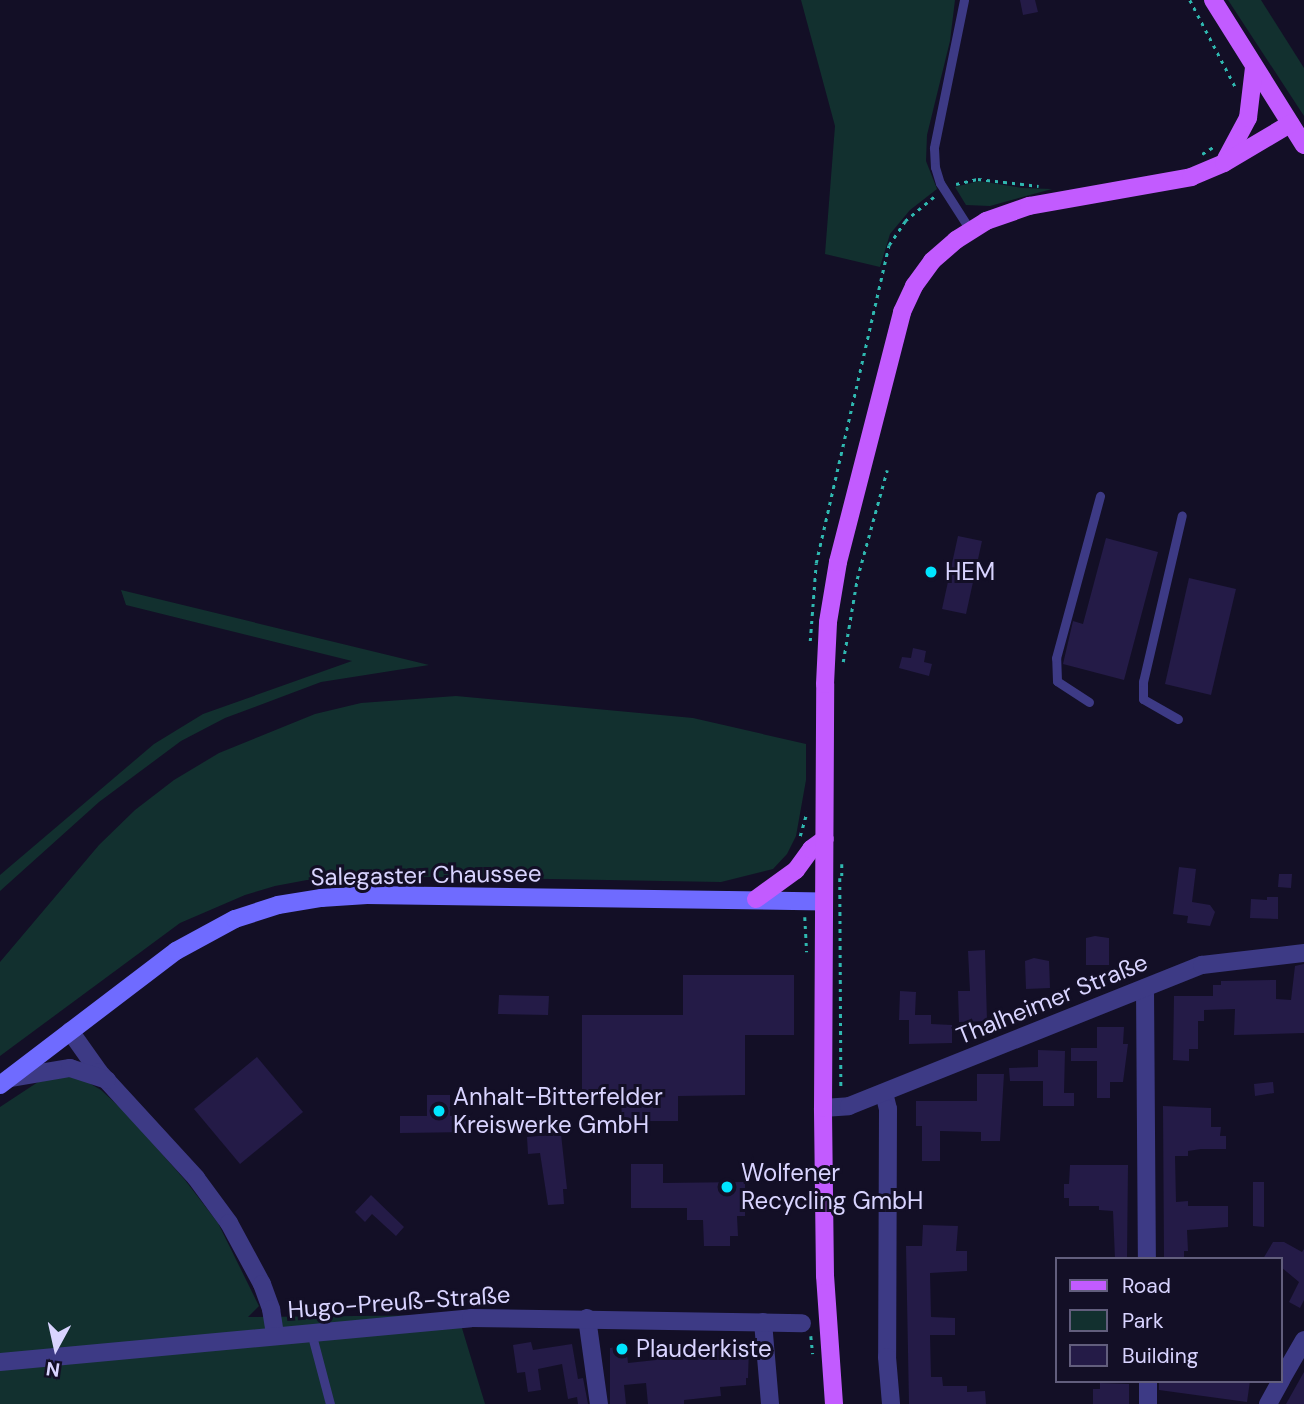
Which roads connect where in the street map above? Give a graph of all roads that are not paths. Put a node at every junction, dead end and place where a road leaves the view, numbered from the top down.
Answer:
1 (964, 0) edge
2 (1213, 0) edge
3 (1254, 68) junction
4 (1290, 124) junction
5 (1304, 145) edge
6 (1224, 163) junction
7 (970, 230) junction
8 (1100, 496) dead end
9 (1182, 515) dead end
10 (1089, 702) dead end
11 (1178, 719) dead end
12 (825, 839) junction
13 (755, 899) junction
14 (824, 901) junction
15 (1304, 953) edge
16 (1145, 988) junction
17 (70, 1031) junction
18 (107, 1080) junction
19 (5, 1081) edge
20 (884, 1093) junction
21 (822, 1108) junction
22 (1147, 1257) edge
23 (587, 1318) junction
24 (763, 1322) junction
25 (802, 1323) dead end
26 (311, 1332) junction
27 (275, 1335) junction
28 (1304, 1340) edge
29 (0, 1362) edge
30 (1283, 1377) edge
31 (1148, 1383) edge
32 (1280, 1383) edge
33 (330, 1404) edge
34 (599, 1404) edge
35 (770, 1404) edge
36 (834, 1404) edge
37 (891, 1404) edge
38 (1148, 1404) edge
39 (1268, 1404) edge

1 - 7 lane
2 - 3 main road
3 - 4 main road
3 - 6 main road
4 - 5 main road
4 - 6 main road
6 - 7 main road
7 - 12 main road
8 - 10 lane
9 - 11 lane
12 - 13 main road
12 - 14 main road
13 - 14 main road, Salegaster Chaussee
13 - 17 main road, Salegaster Chaussee
14 - 21 main road
15 - 16 street, Thalheimer Straße
16 - 20 street, Thalheimer Straße
16 - 22 street
17 - 18 street
17 - 19 main road, Salegaster Chaussee
18 - 19 street
18 - 27 street
20 - 21 street, Thalheimer Straße
20 - 37 street
21 - 36 main road
23 - 24 street, Hugo-Preuß-Straße
23 - 26 street, Hugo-Preuß-Straße
23 - 34 street
24 - 25 street, Hugo-Preuß-Straße
24 - 35 street
26 - 27 street, Hugo-Preuß-Straße
26 - 33 lane
27 - 29 street, Hugo-Preuß-Straße
28 - 30 street
31 - 38 street
32 - 39 street

